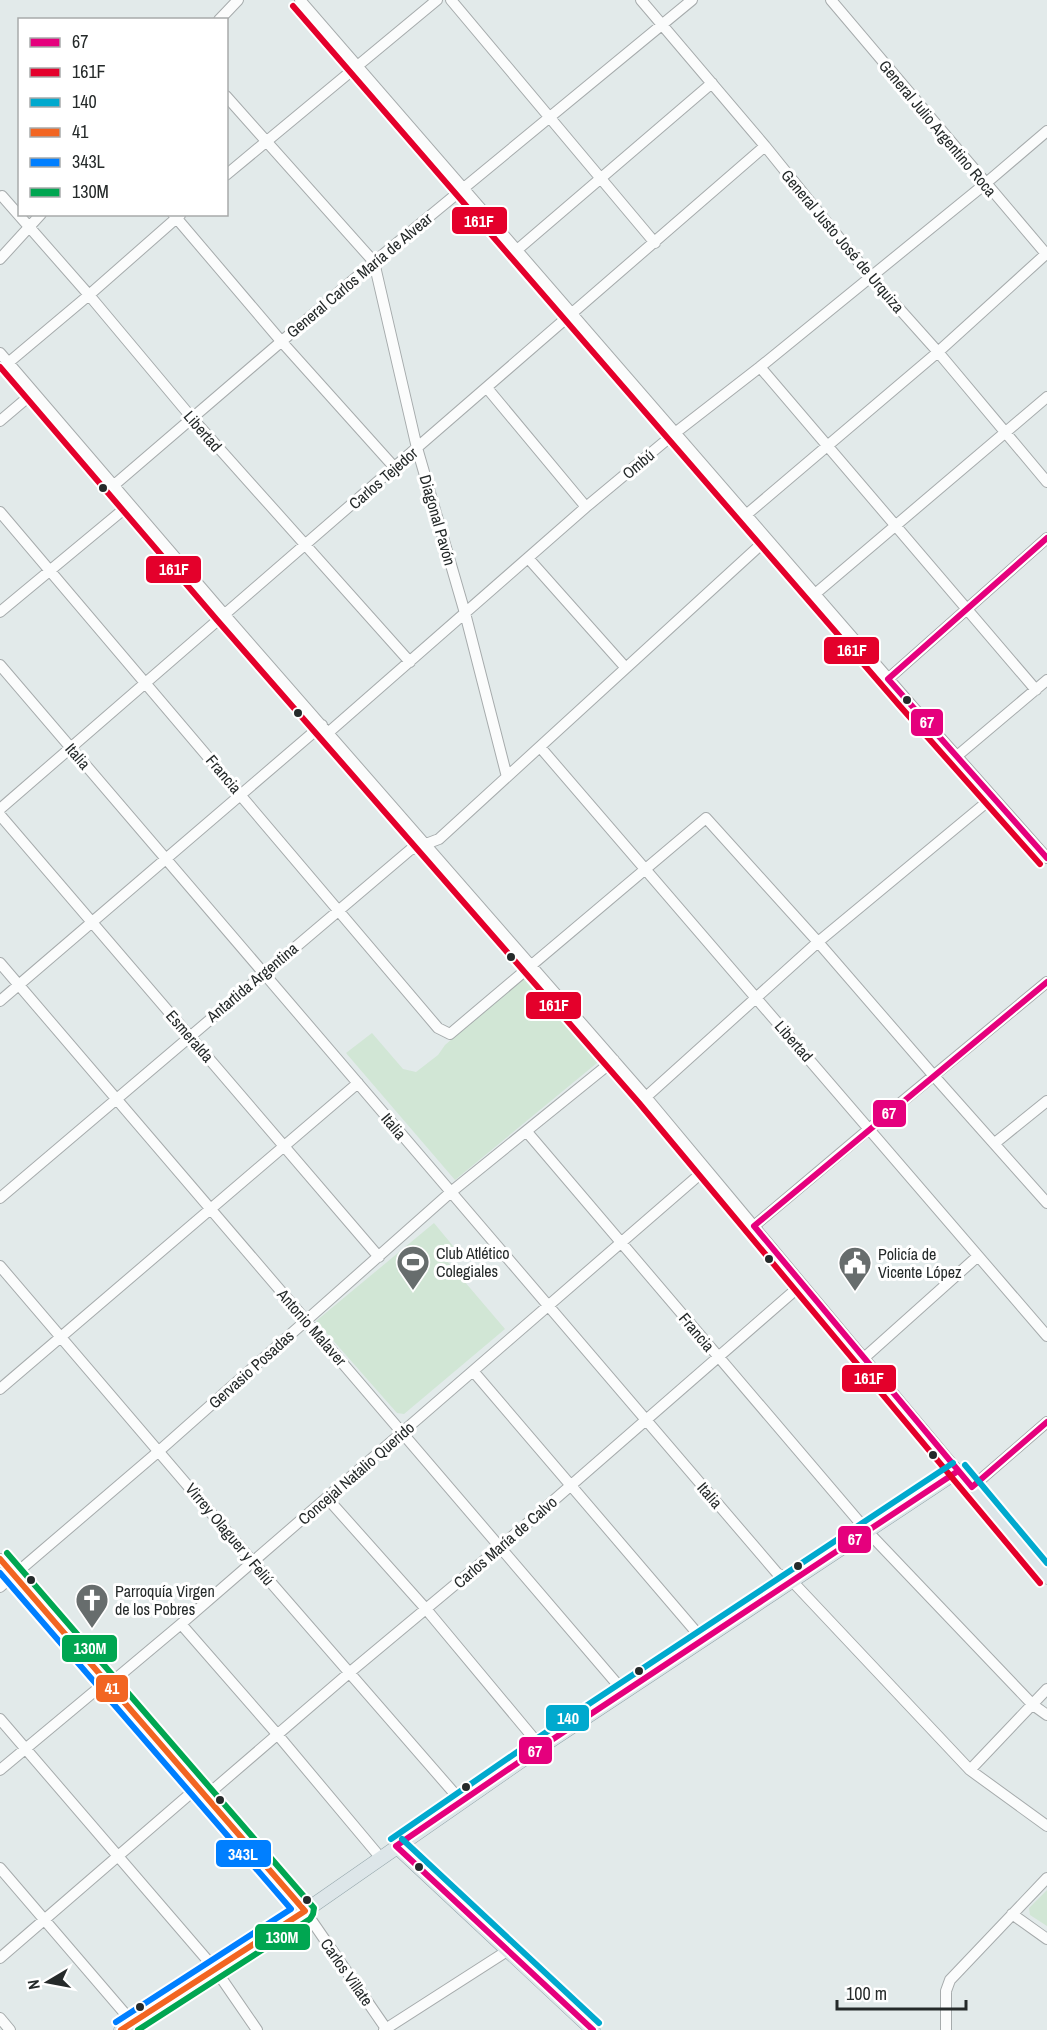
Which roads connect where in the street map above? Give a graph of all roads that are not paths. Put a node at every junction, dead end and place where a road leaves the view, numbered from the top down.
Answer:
1 (238, 0) edge
2 (300, 0) edge
3 (437, 0) edge
4 (451, 0) edge
5 (641, 0) edge
6 (692, 0) edge
7 (831, 0) edge
8 (221, 18) edge
9 (662, 26) junction
10 (357, 66) junction
11 (712, 83) junction
12 (228, 98) edge
13 (549, 116) junction
14 (1047, 131) edge
15 (267, 141) junction
16 (765, 146) junction
17 (228, 173) edge
18 (601, 178) junction
19 (985, 184) junction
20 (463, 188) junction
21 (2, 196) dead end
22 (18, 215) edge
23 (19, 216) edge
24 (39, 216) edge
25 (176, 216) edge
26 (29, 228) junction
27 (655, 243) junction
28 (517, 250) junction
29 (1046, 254) edge
30 (0, 259) edge
31 (374, 262) junction
32 (870, 276) junction
33 (89, 295) junction
34 (572, 314) junction
35 (281, 341) junction
36 (938, 352) junction
37 (0, 354) edge
38 (8, 363) junction
39 (760, 367) junction
40 (487, 388) junction
41 (33, 393) junction
42 (1047, 397) edge
43 (192, 418) junction
44 (0, 421) edge
45 (1006, 432) junction
46 (675, 433) junction
47 (827, 444) junction
48 (417, 448) junction
49 (395, 468) junction
50 (1047, 482) edge
51 (113, 486) junction
52 (129, 505) junction
53 (586, 507) junction
54 (0, 512) edge
55 (746, 515) junction
56 (896, 525) junction
57 (1047, 538) edge
58 (767, 539) junction
59 (304, 546) junction
60 (528, 558) junction
61 (50, 570) junction
62 (815, 594) junction
63 (967, 609) junction
64 (0, 612) edge
65 (465, 612) junction
66 (224, 614) junction
67 (410, 662) junction
68 (0, 665) edge
69 (625, 667) junction
70 (888, 679) junction
71 (1047, 680) edge
72 (146, 683) junction
73 (1036, 690) junction
74 (325, 728) junction
75 (540, 747) junction
76 (71, 748) junction
77 (957, 756) junction
78 (507, 777) junction
79 (240, 793) junction
80 (993, 797) junction
81 (0, 809) edge
82 (0, 815) edge
83 (426, 844) junction
84 (165, 858) junction
85 (1047, 858) edge
86 (645, 868) junction
87 (339, 909) junction
88 (92, 922) junction
89 (818, 942) junction
90 (0, 963) edge
91 (531, 966) junction
92 (263, 973) junction
93 (1047, 982) edge
94 (19, 985) junction
95 (756, 997) junction
96 (0, 1001) edge
97 (189, 1036) junction
98 (614, 1060) junction
99 (934, 1076) junction
100 (358, 1083) junction
101 (646, 1096) junction
102 (116, 1098) junction
103 (1047, 1101) edge
104 (869, 1129) junction
105 (527, 1131) junction
106 (995, 1143) junction
107 (284, 1146) junction
108 (706, 1168) junction
109 (451, 1192) junction
110 (0, 1198) edge
111 (1047, 1203) edge
112 (210, 1209) junction
113 (754, 1226) junction
114 (621, 1242) junction
115 (978, 1256) junction
116 (379, 1257) junction
117 (0, 1266) edge
118 (801, 1285) junction
119 (547, 1305) junction
120 (306, 1320) junction
121 (61, 1336) junction
122 (1047, 1336) edge
123 (718, 1356) junction
124 (864, 1358) junction
125 (473, 1371) junction
126 (0, 1389) edge
127 (645, 1420) junction
128 (1047, 1422) edge
129 (402, 1432) junction
130 (159, 1450) junction
131 (958, 1471) junction
132 (571, 1485) junction
133 (972, 1487) junction
134 (327, 1498) junction
135 (867, 1531) junction
136 (499, 1548) junction
137 (0, 1559) edge
138 (253, 1562) junction
139 (14, 1575) junction
140 (1047, 1577) edge
141 (792, 1581) junction
142 (0, 1587) edge
143 (426, 1609) junction
144 (181, 1624) junction
145 (703, 1640) junction
146 (349, 1673) junction
147 (108, 1683) junction
148 (1047, 1689) edge
149 (624, 1692) junction
150 (1033, 1705) junction
151 (1047, 1715) edge
152 (0, 1719) edge
153 (277, 1734) junction
154 (541, 1747) junction
155 (26, 1749) junction
156 (0, 1770) edge
157 (970, 1770) junction
158 (198, 1787) junction
159 (206, 1796) junction
160 (460, 1801) junction
161 (1047, 1826) edge
162 (396, 1846) junction
163 (118, 1856) junction
164 (380, 1857) junction
165 (0, 1868) edge
166 (1047, 1878) edge
167 (305, 1911) junction
168 (1012, 1914) junction
169 (44, 1920) junction
170 (1047, 1939) edge
171 (507, 1951) junction
172 (0, 1958) edge
173 (215, 1969) junction
174 (0, 2019) edge
175 (131, 2028) edge
176 (386, 2029) edge
177 (10, 2030) edge
178 (257, 2030) edge
179 (592, 2030) edge
180 (946, 2030) edge

1 - 8 street
2 - 10 street
3 - 10 street
4 - 13 street
5 - 9 street, General Justo José de Urquiza
6 - 9 street, General Carlos María de Alvear
7 - 19 street, General Julio Argentino Roca
9 - 11 street, General Justo José de Urquiza
9 - 13 street, General Carlos María de Alvear
10 - 15 street
10 - 20 street
11 - 16 street, General Justo José de Urquiza
11 - 18 street
12 - 15 street
13 - 18 street
13 - 20 street, General Carlos María de Alvear
14 - 19 street, Ombú
15 - 17 street
15 - 31 street
16 - 27 street, Carlos Tejedor
16 - 32 street, General Justo José de Urquiza
18 - 27 street
18 - 28 street
19 - 29 street, General Julio Argentino Roca
19 - 32 street, Ombú
20 - 28 street
20 - 31 street, General Carlos María de Alvear
21 - 22 street, Libertad
23 - 26 street, Libertad
24 - 26 street
25 - 33 street
25 - 35 street
26 - 30 street
26 - 33 street, Libertad
27 - 34 street, Carlos Tejedor
28 - 34 street
29 - 36 street
31 - 35 street, General Carlos María de Alvear
31 - 48 street, Diagonal Pavón
32 - 36 street, General Justo José de Urquiza
32 - 39 street, Ombú
33 - 38 street
33 - 43 street, Libertad
34 - 40 street, Carlos Tejedor
34 - 46 street
35 - 43 street, General Carlos María de Alvear
35 - 49 street
36 - 45 street, General Justo José de Urquiza
36 - 47 street
37 - 38 street
38 - 41 street
39 - 46 street, Ombú
39 - 47 street
40 - 48 street, Carlos Tejedor
40 - 53 street
41 - 44 street
41 - 51 street
42 - 45 street
43 - 51 street, General Carlos María de Alvear
43 - 59 street, Libertad
45 - 50 street, General Justo José de Urquiza
45 - 56 street
46 - 53 street, Ombú
46 - 55 street
47 - 55 street
47 - 56 street
48 - 49 street, Carlos Tejedor
48 - 65 street, Diagonal Pavón
49 - 59 street, Carlos Tejedor
51 - 52 street
52 - 61 street
52 - 66 street
53 - 60 street, Ombú
54 - 61 street, Francia
55 - 58 street
56 - 62 street
56 - 63 street
57 - 63 street
58 - 62 street
58 - 69 street, Antartida Argentina
59 - 66 street, Carlos Tejedor
59 - 67 street, Libertad
60 - 65 street, Ombú
60 - 69 street
61 - 64 street
61 - 72 street, Francia
62 - 70 street
63 - 70 street
63 - 73 street
65 - 67 street, Ombú
65 - 78 street, Diagonal Pavón
66 - 72 street, Carlos Tejedor
66 - 74 street
67 - 74 street, Ombú
68 - 76 street, Italia
69 - 75 street, Antartida Argentina
70 - 77 street
71 - 73 street
72 - 76 street, Carlos Tejedor
72 - 79 street, Francia
73 - 77 street
74 - 79 street, Ombú
74 - 83 street
75 - 78 street, Antartida Argentina
75 - 86 street, Libertad
76 - 81 street, Carlos Tejedor
76 - 84 street, Italia
77 - 80 street
78 - 83 street, Antartida Argentina
79 - 84 street, Ombú
79 - 87 street, Francia
80 - 85 street
80 - 89 street
82 - 88 street, Esmeralda
83 - 87 street, Antartida Argentina
83 - 91 street
84 - 88 street, Ombú
84 - 92 street, Italia
86 - 89 street
86 - 91 street
86 - 95 street, Libertad
87 - 91 street, Francia
87 - 92 street, Antartida Argentina
88 - 94 street, Ombú
88 - 97 street, Esmeralda
89 - 95 street
89 - 99 street
90 - 94 street, Antonio Malaver
91 - 98 street
92 - 97 street, Antartida Argentina
92 - 100 street, Italia
93 - 99 street
94 - 96 street, Ombú
94 - 102 street, Antonio Malaver
95 - 101 street
95 - 104 street, Libertad
97 - 102 street, Antartida Argentina
97 - 107 street, Esmeralda
98 - 101 street
98 - 105 street, Gervasio Posadas
99 - 104 street
99 - 106 street
100 - 107 street
100 - 109 street, Italia
101 - 108 street
102 - 110 street, Antartida Argentina
102 - 112 street, Antonio Malaver
103 - 106 street
104 - 113 street
104 - 115 street, Libertad
105 - 109 street, Gervasio Posadas
105 - 114 street, Francia
106 - 111 street
107 - 112 street
107 - 116 street, Esmeralda
108 - 113 street
108 - 114 street, Concejal Natalio Querido
109 - 116 street, Gervasio Posadas
109 - 119 street, Italia
112 - 120 street, Antonio Malaver
112 - 121 street
113 - 118 street
114 - 119 street, Concejal Natalio Querido
114 - 123 street, Francia
115 - 122 street, Libertad
115 - 124 street
116 - 120 street, Gervasio Posadas
117 - 121 street, Virrey Olaguer y Feliú
118 - 123 street, Carlos María de Calvo
118 - 124 street
119 - 125 street, Concejal Natalio Querido
119 - 127 street, Italia
120 - 129 street, Antonio Malaver
120 - 130 street, Gervasio Posadas
121 - 126 street
121 - 130 street, Virrey Olaguer y Feliú
123 - 127 street, Carlos María de Calvo
123 - 135 street, Francia
124 - 131 street
125 - 129 street, Concejal Natalio Querido
125 - 132 street
127 - 132 street, Carlos María de Calvo
127 - 141 street, Italia
128 - 133 street
129 - 134 street, Concejal Natalio Querido
129 - 136 street, Antonio Malaver
130 - 138 street, Virrey Olaguer y Feliú
130 - 139 street, Gervasio Posadas
131 - 133 main road
131 - 135 main road
132 - 136 street, Carlos María de Calvo
132 - 145 street
133 - 140 main road
134 - 138 street, Concejal Natalio Querido
134 - 143 street
135 - 141 main road
135 - 150 street, Francia
136 - 143 street, Carlos María de Calvo
136 - 149 street, Antonio Malaver
137 - 139 street, Carlos Villate
138 - 144 street, Concejal Natalio Querido
138 - 146 street, Virrey Olaguer y Feliú
139 - 142 street, Gervasio Posadas
139 - 147 street, Carlos Villate
141 - 145 main road
141 - 157 street, Italia
143 - 146 street, Carlos María de Calvo
143 - 154 street
144 - 147 street, Concejal Natalio Querido
144 - 153 street
145 - 149 main road
146 - 153 street, Carlos María de Calvo
146 - 160 street, Virrey Olaguer y Feliú
147 - 155 street, Concejal Natalio Querido
147 - 158 street, Carlos Villate
148 - 150 street
149 - 154 main road
150 - 151 street, Francia
150 - 157 street
152 - 155 street
153 - 159 street, Carlos María de Calvo
153 - 164 street
154 - 160 main road
155 - 156 street, Concejal Natalio Querido
155 - 163 street
157 - 161 street, Italia
158 - 159 street, Carlos Villate
158 - 163 street
159 - 167 street, Carlos Villate
160 - 162 main road
162 - 164 main road
162 - 171 main road
163 - 169 street
163 - 173 street
164 - 167 main road
165 - 169 street
166 - 168 street
167 - 173 main road
167 - 176 street, Carlos Villate
168 - 170 street
168 - 180 street
169 - 172 street
169 - 175 street
171 - 176 street
171 - 179 main road
173 - 175 main road
173 - 178 street
174 - 177 street

